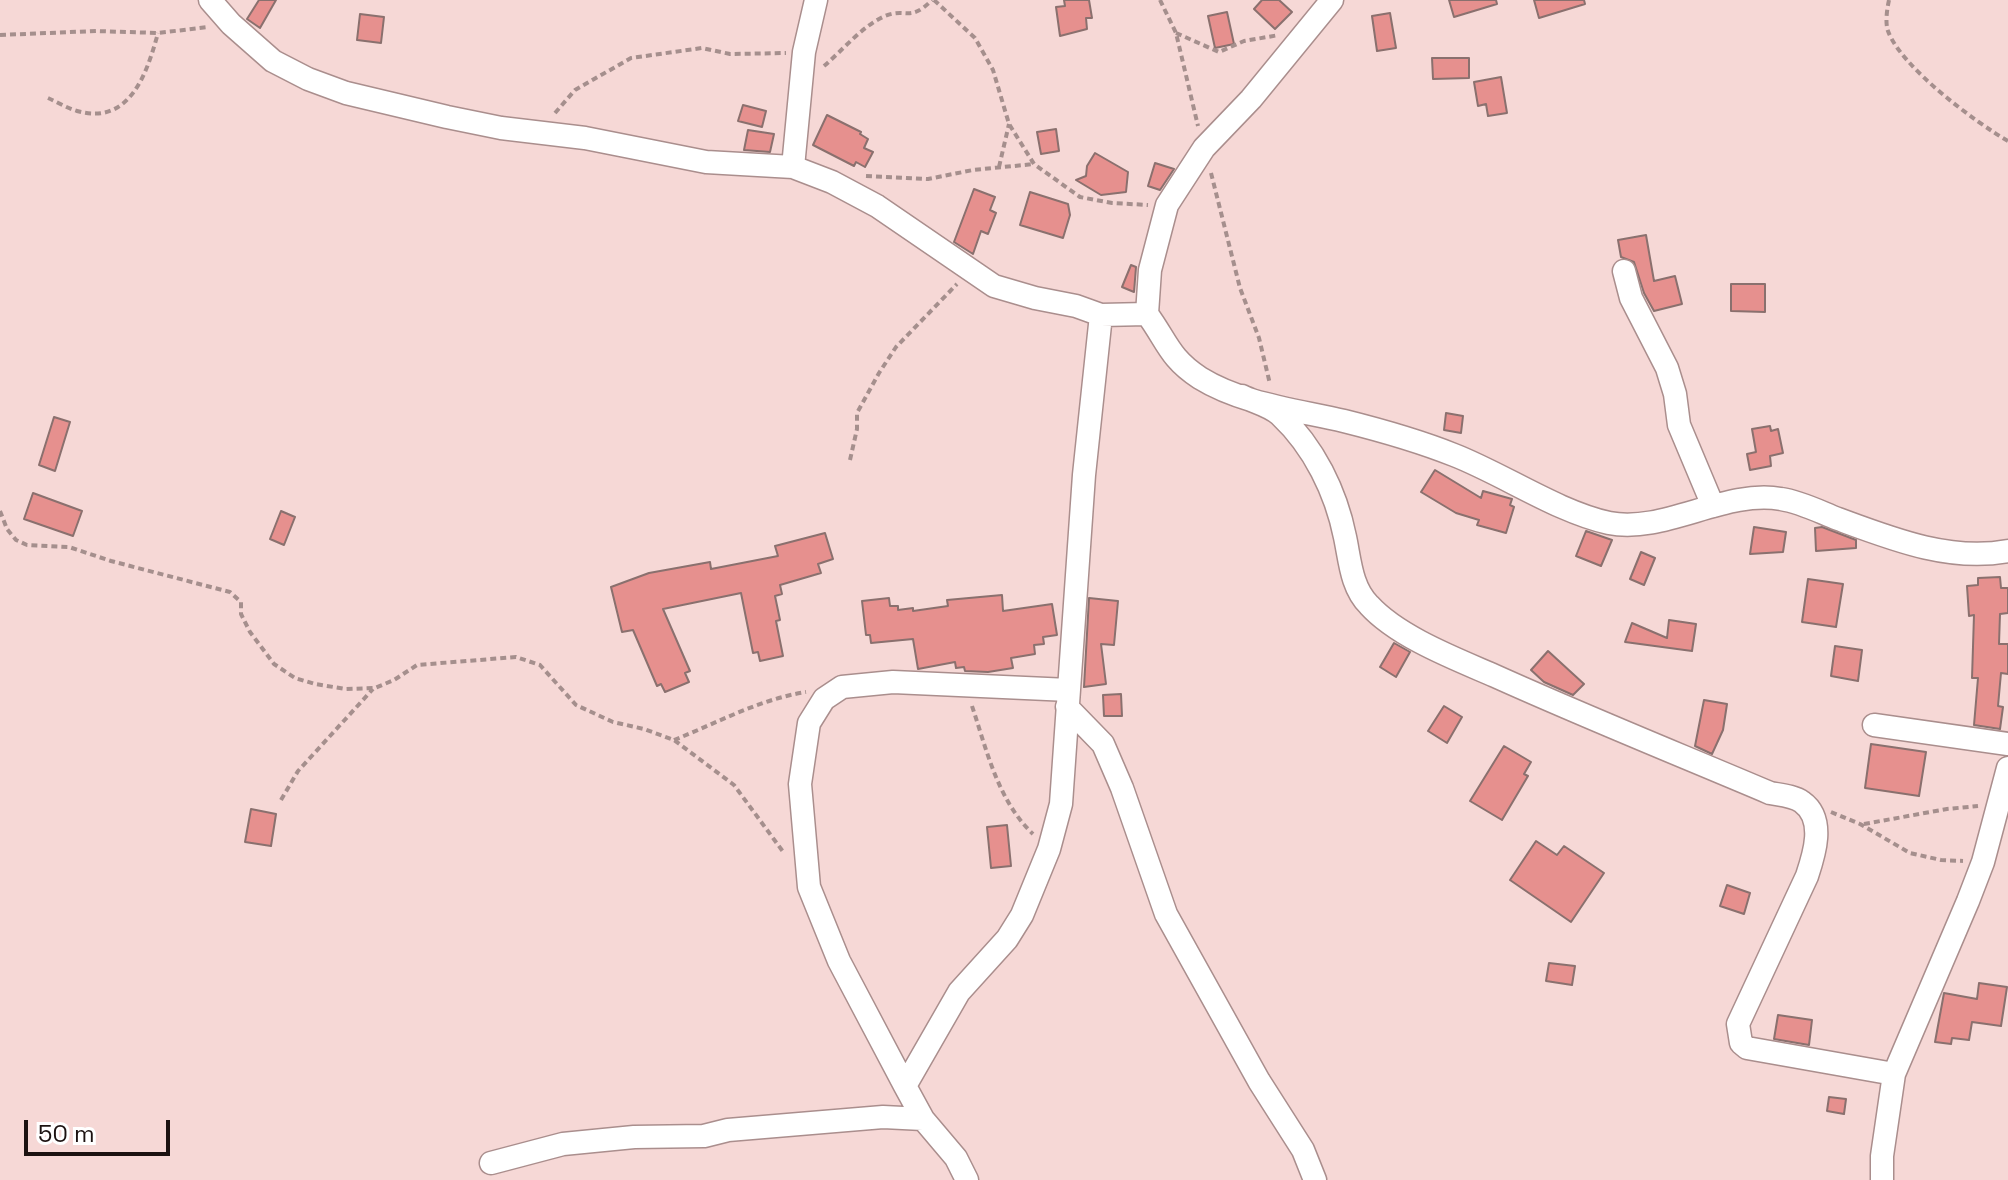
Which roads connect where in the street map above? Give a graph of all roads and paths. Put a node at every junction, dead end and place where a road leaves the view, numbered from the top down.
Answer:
1 (210, 0) edge
2 (816, 0) edge
3 (933, 0) edge
4 (1160, 0) edge
5 (1332, 0) edge
6 (1889, 0) edge
7 (231, 24) junction
8 (1310, 29) junction
9 (158, 33) junction
10 (1176, 33) junction
11 (0, 35) edge
12 (804, 52) junction
13 (801, 86) junction
14 (48, 98) dead end
15 (1009, 124) junction
16 (540, 133) junction
17 (2008, 141) edge
18 (1204, 148) junction
19 (1034, 164) junction
20 (793, 167) junction
21 (999, 167) junction
22 (832, 182) junction
23 (1167, 205) junction
24 (969, 271) junction
25 (1624, 271) dead end
26 (1147, 314) junction
27 (1101, 315) junction
28 (1242, 396) junction
29 (1275, 406) junction
30 (850, 460) dead end
31 (1713, 506) junction
32 (0, 511) edge
33 (2008, 551) edge
34 (966, 685) junction
35 (842, 687) junction
36 (375, 688) junction
37 (1068, 698) junction
38 (1874, 725) dead end
39 (674, 740) junction
40 (2008, 744) edge
41 (2008, 768) edge
42 (281, 800) dead end
43 (1802, 802) junction
44 (1998, 805) junction
45 (1862, 825) junction
46 (1049, 849) junction
47 (1983, 862) junction
48 (809, 887) junction
49 (1894, 1074) junction
50 (905, 1086) junction
51 (923, 1119) junction
52 (491, 1163) dead end
53 (967, 1180) edge
54 (1315, 1180) edge
55 (1882, 1180) edge

1 - 7 street
2 - 12 street
3 - 13 path
3 - 15 path
4 - 10 path
5 - 8 street
6 - 17 path
7 - 9 path
7 - 16 street
8 - 10 path
8 - 18 street
9 - 11 path
9 - 14 path
10 - 18 path
12 - 13 street
12 - 16 path
13 - 20 street
15 - 19 path
15 - 21 path
16 - 20 street
18 - 23 street
18 - 29 path
19 - 21 path
19 - 23 path
20 - 22 street
21 - 22 path
22 - 24 street
23 - 26 street
24 - 27 street
24 - 30 path
25 - 31 street
26 - 27 street
26 - 28 street
27 - 37 street
28 - 29 street
28 - 43 street
29 - 31 street
31 - 33 street
32 - 36 path
34 - 35 street
34 - 37 street
34 - 46 path
35 - 39 path
35 - 48 street
36 - 39 path
36 - 42 path
37 - 46 street
37 - 54 street
38 - 40 street
39 - 48 path
41 - 44 street
43 - 45 path
43 - 49 street
44 - 45 path
44 - 47 street
45 - 47 path
46 - 50 street
47 - 49 street
48 - 50 street
49 - 55 street
50 - 51 street
51 - 52 street
51 - 53 street

